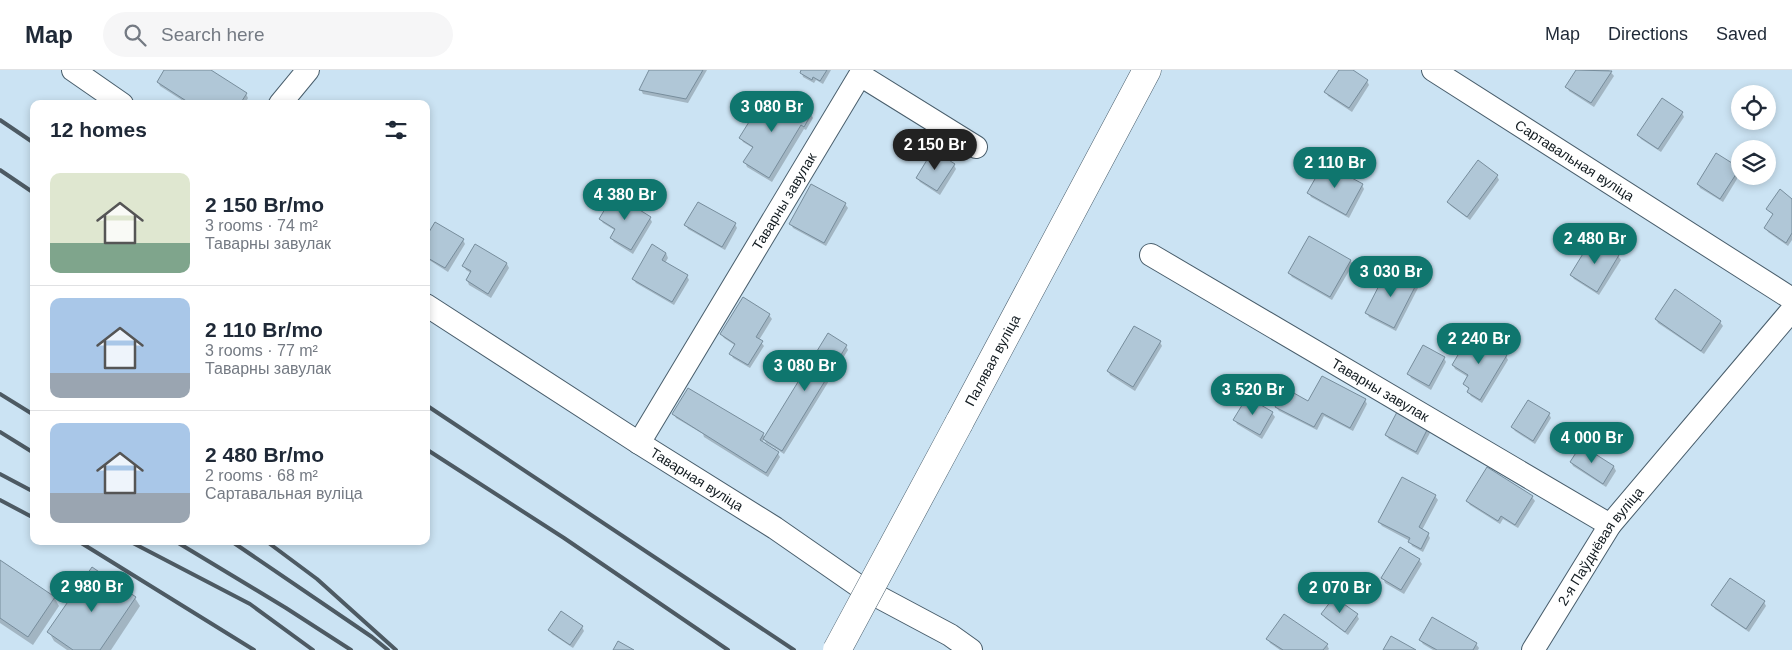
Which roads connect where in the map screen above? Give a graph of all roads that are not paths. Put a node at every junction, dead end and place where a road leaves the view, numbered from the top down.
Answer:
1 (73, 70) edge
2 (308, 70) edge
3 (1147, 70) edge
4 (1433, 70) edge
5 (116, 100) edge
6 (283, 100) edge
7 (976, 147) dead end
8 (1151, 255) dead end
9 (1792, 299) edge
10 (430, 308) edge
11 (1792, 310) edge
12 (639, 443) junction
13 (1610, 525) junction
14 (837, 650) edge
15 (971, 650) edge
16 (1532, 650) edge

1 - 5 street
2 - 6 street
3 - 14 main road, Палявая вуліца, bridge
4 - 9 street, Сартавальная вуліца
7 - 12 street, Таварны завулак
8 - 13 street, Таварны завулак
10 - 12 street, Таварная вуліца
11 - 13 street, 2-я Паўднёвая вуліца
12 - 15 street, Таварная вуліца
13 - 16 street, 2-я Паўднёвая вуліца

